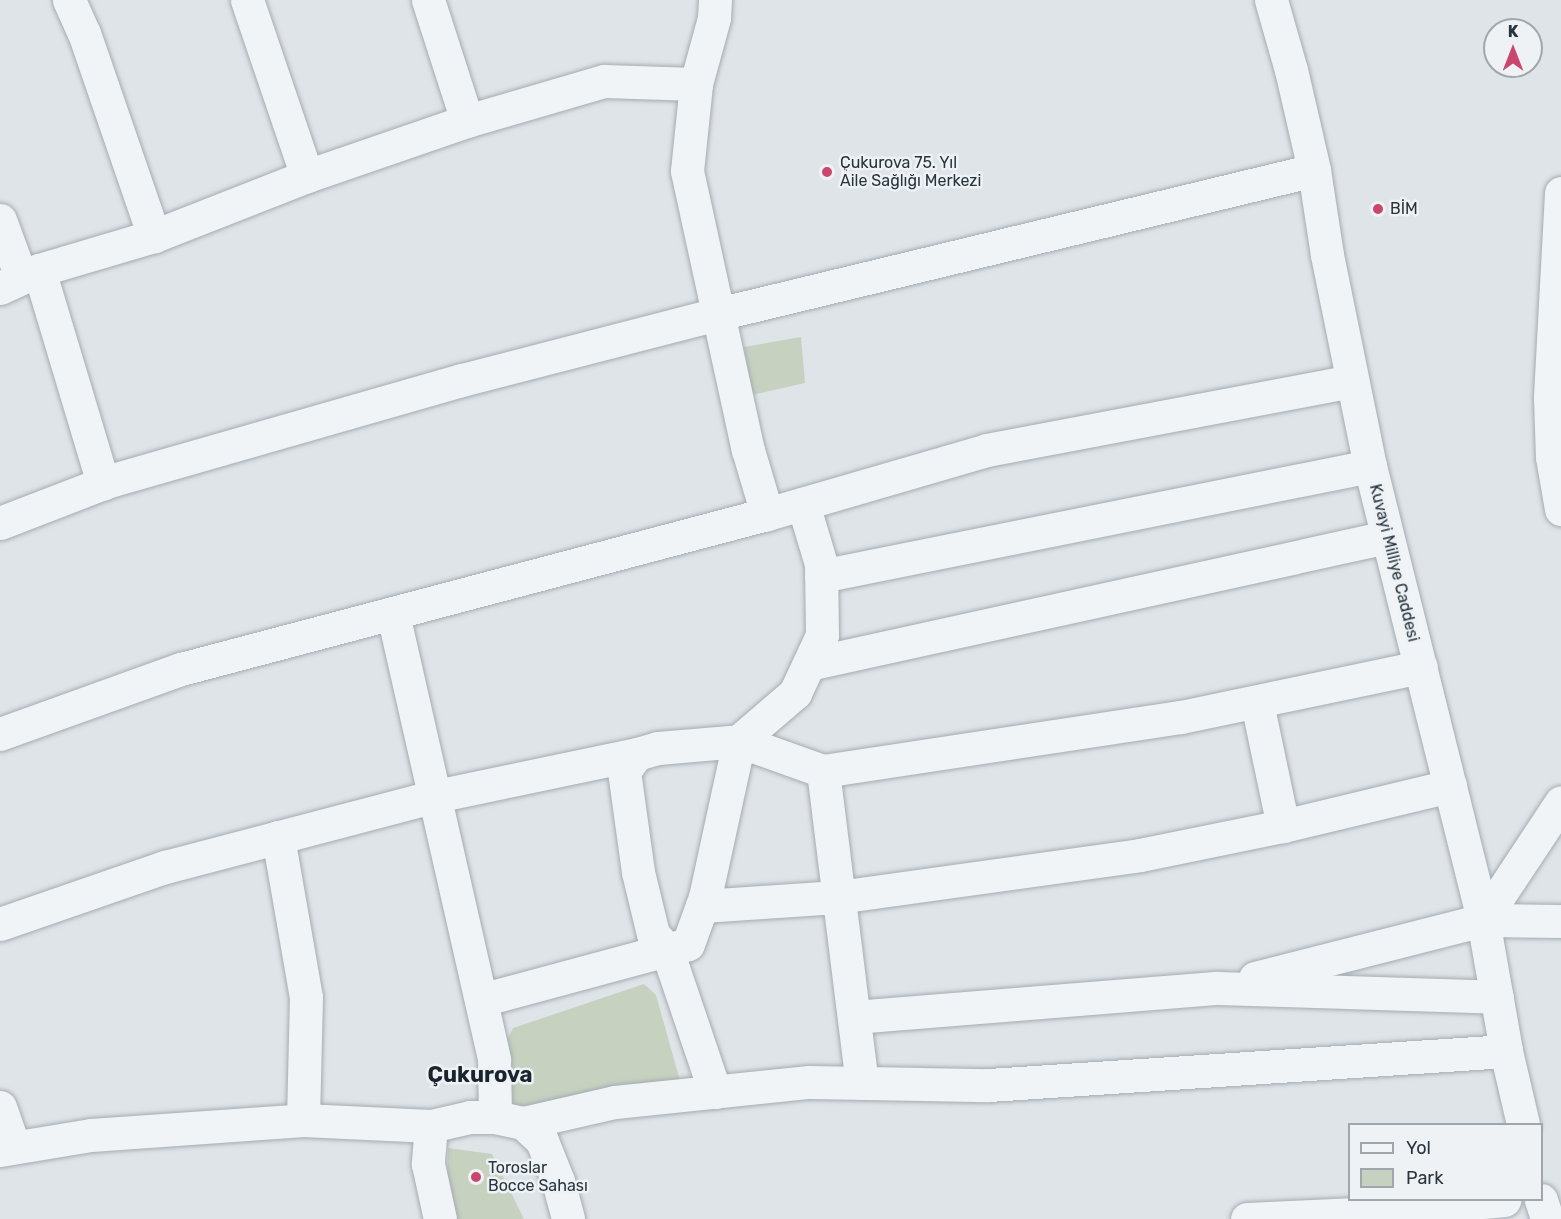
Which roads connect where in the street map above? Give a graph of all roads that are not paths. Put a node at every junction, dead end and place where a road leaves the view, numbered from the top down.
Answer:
1 (69, 0) edge
2 (247, 0) edge
3 (429, 0) edge
4 (715, 0) edge
5 (1271, 0) edge
6 (696, 84) junction
7 (467, 121) junction
8 (1314, 170) junction
9 (307, 176) junction
10 (1561, 194) edge
11 (0, 220) edge
12 (154, 236) junction
13 (1559, 258) edge
14 (20, 278) edge
15 (718, 314) junction
16 (1352, 381) junction
17 (1556, 409) edge
18 (1557, 464) edge
19 (1370, 466) junction
20 (102, 484) junction
21 (803, 504) junction
22 (1561, 509) edge
23 (767, 514) junction
24 (0, 523) edge
25 (1387, 537) junction
26 (821, 576) junction
27 (393, 614) junction
28 (809, 664) junction
29 (1421, 667) junction
30 (1257, 704) junction
31 (0, 734) edge
32 (740, 741) junction
33 (637, 754) junction
34 (823, 771) junction
35 (1450, 786) junction
36 (436, 796) junction
37 (1561, 802) edge
38 (1283, 826) junction
39 (278, 837) junction
40 (838, 897) junction
41 (702, 906) junction
42 (1484, 920) junction
43 (1561, 921) edge
44 (0, 924) edge
45 (667, 950) junction
46 (1218, 988) junction
47 (1497, 997) junction
48 (481, 1000) junction
49 (854, 1017) junction
50 (1506, 1051) junction
51 (862, 1083) junction
52 (715, 1092) junction
53 (0, 1107) edge
54 (303, 1120) junction
55 (509, 1120) junction
56 (1523, 1123) edge
57 (431, 1126) junction
58 (7, 1149) edge
59 (1495, 1201) edge
60 (1541, 1201) edge
61 (1356, 1216) edge
62 (440, 1219) edge
63 (568, 1219) edge
64 (1247, 1219) edge
65 (1546, 1219) edge

1 - 12 street
2 - 9 street
3 - 7 street
4 - 6 street
5 - 8 street, Kuvayi Milliye Caddesi
6 - 7 street
6 - 15 street
7 - 9 street
8 - 15 street
8 - 16 street, Kuvayi Milliye Caddesi
9 - 12 street
10 - 13 street
11 - 14 street
12 - 14 street
13 - 17 street
14 - 20 street
15 - 20 street
15 - 23 street
16 - 19 street, Kuvayi Milliye Caddesi
16 - 21 street
17 - 18 street
18 - 22 street
19 - 25 street, Kuvayi Milliye Caddesi
19 - 26 street
20 - 24 street
21 - 23 street
21 - 26 street
23 - 27 street
25 - 28 street
25 - 29 street, Kuvayi Milliye Caddesi
26 - 28 street
27 - 31 street
27 - 36 street
28 - 32 street
29 - 30 street
29 - 35 street, Kuvayi Milliye Caddesi
30 - 34 street
30 - 38 street
32 - 33 street
32 - 34 street
32 - 41 street
33 - 36 street
33 - 45 street
34 - 40 street
35 - 38 street
35 - 42 street, Kuvayi Milliye Caddesi
36 - 39 street
36 - 48 street
37 - 42 street
38 - 40 street
39 - 44 street
39 - 54 street
40 - 41 street
40 - 49 street
41 - 45 street
42 - 43 street
42 - 46 street
42 - 47 street, Kuvayi Milliye Caddesi
45 - 48 street
45 - 52 street
46 - 47 street
46 - 49 street
47 - 50 street, Kuvayi Milliye Caddesi
48 - 55 street
49 - 51 street
50 - 51 street
50 - 56 street, Kuvayi Milliye Caddesi
51 - 52 street
52 - 55 street
53 - 58 street
54 - 57 street
54 - 58 street
55 - 57 street
55 - 63 street
57 - 62 street
59 - 61 street
60 - 65 street
61 - 64 street

